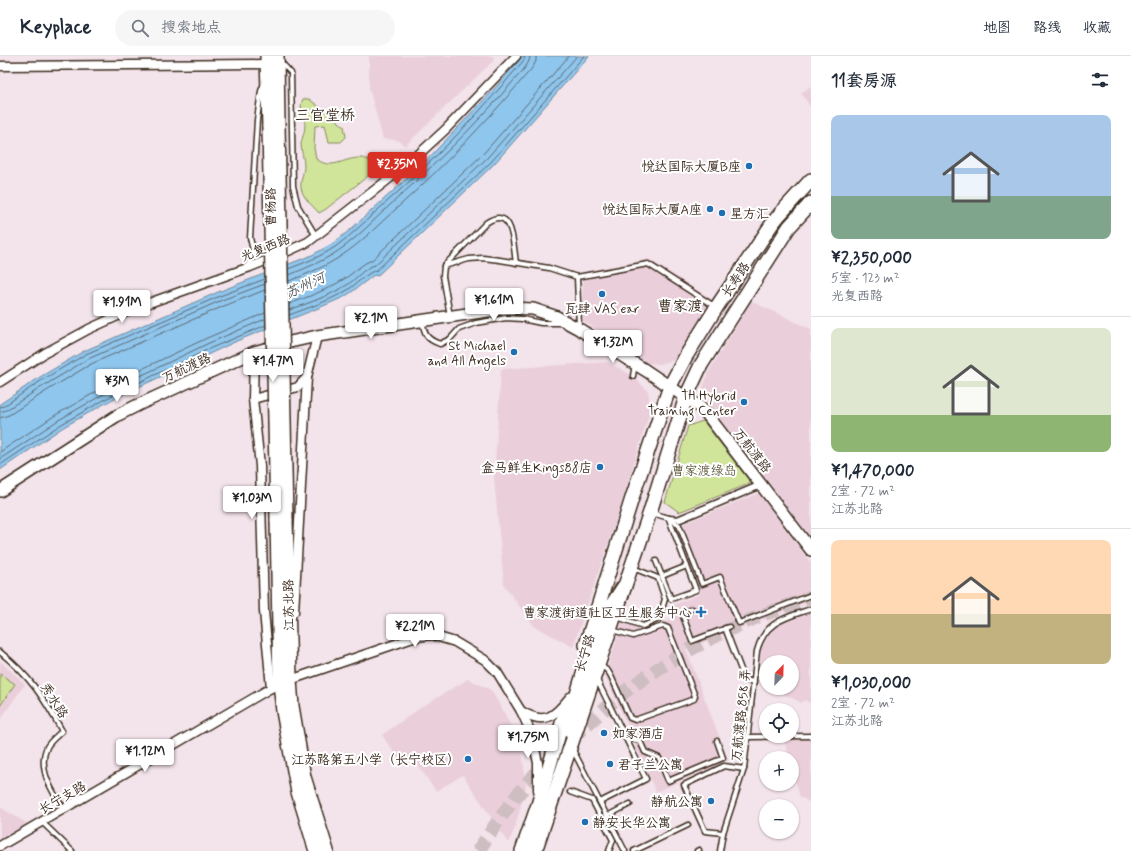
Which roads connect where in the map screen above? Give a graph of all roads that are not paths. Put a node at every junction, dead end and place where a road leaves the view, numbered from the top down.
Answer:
1 (516, 56) edge
2 (273, 59) edge
3 (0, 66) edge
4 (268, 79) junction
5 (274, 127) junction
6 (811, 180) edge
7 (811, 203) edge
8 (317, 236) junction
9 (516, 263) junction
10 (444, 266) junction
11 (245, 268) junction
12 (577, 277) junction
13 (716, 308) junction
14 (450, 317) junction
15 (422, 321) junction
16 (569, 322) junction
17 (579, 329) junction
18 (317, 336) junction
19 (254, 352) junction
20 (278, 356) joint
21 (635, 364) junction
22 (633, 376) dead end
23 (307, 377) junction
24 (0, 382) edge
25 (670, 386) junction
26 (686, 398) junction
27 (253, 399) junction
28 (761, 485) junction
29 (0, 491) edge
30 (650, 512) junction
31 (669, 518) junction
32 (680, 518) joint
33 (811, 550) edge
34 (656, 561) dead end
35 (687, 566) junction
36 (631, 568) junction
37 (662, 576) junction
38 (624, 587) junction
39 (811, 595) edge
40 (692, 609) dead end
41 (811, 609) edge
42 (612, 623) junction
43 (292, 646) dead end
44 (0, 652) edge
45 (596, 670) junction
46 (754, 682) junction
47 (280, 683) junction
48 (570, 696) junction
49 (521, 710) junction
50 (567, 729) dead end
51 (811, 736) edge
52 (625, 737) junction
53 (748, 737) junction
54 (717, 741) dead end
55 (571, 746) junction
56 (744, 769) junction
57 (570, 792) dead end
58 (592, 800) junction
59 (599, 800) junction
60 (630, 804) dead end
61 (538, 805) junction
62 (64, 809) junction
63 (607, 816) junction
64 (42, 822) junction
65 (688, 825) dead end
66 (723, 833) junction
67 (0, 846) edge
68 (72, 851) edge
69 (316, 851) edge
70 (327, 851) edge
71 (522, 851) edge
72 (535, 851) edge
73 (609, 851) edge
74 (625, 851) edge
75 (634, 851) edge
76 (720, 851) edge

1 - 8 street, 光复西路
2 - 3 street
2 - 4 main road, 曹杨路
2 - 5 main road, 曹杨路
2 - 8 lane
4 - 5 main road, 曹杨路
4 - 11 lane
5 - 20 main road, 曹杨路, bridge
6 - 13 main road, 长寿路
7 - 26 main road, 长寿路
8 - 11 street, 光复西路
9 - 10 lane
9 - 10 lane
9 - 12 lane
10 - 14 lane
11 - 24 street, 光复西路
12 - 13 lane
12 - 17 lane
13 - 25 main road, 长寿路
14 - 15 street, 万航渡路
14 - 16 street, 万航渡路
15 - 16 lane
15 - 18 street, 万航渡路
16 - 17 street, 万航渡路
17 - 21 street, 万航渡路
18 - 19 street, 万航渡路
18 - 23 street
19 - 27 street
19 - 29 street, 万航渡路
20 - 47 main road, 江苏北路, bridge
21 - 22 lane
21 - 25 street, 万航渡路
23 - 27 street
23 - 43 street
25 - 26 street, 万航渡路
25 - 48 main road, 长宁路
26 - 28 street, 万航渡路
26 - 30 main road, 长宁路
27 - 47 street
28 - 32 street
28 - 33 street, 万航渡路
30 - 31 lane
30 - 36 main road, 长宁路
31 - 32 lane
31 - 35 lane
31 - 39 lane
34 - 37 lane
35 - 37 lane
35 - 37 lane
36 - 38 main road, 长宁路
36 - 42 lane
38 - 42 main road, 长宁路
38 - 50 highway
40 - 46 lane
41 - 46 lane, 万航渡路 858 弄
42 - 45 main road, 长宁路
42 - 45 lane
44 - 62 lane, 秀水路
45 - 52 lane
45 - 55 main road, 长宁路
46 - 53 lane, 万航渡路 858 弄
47 - 49 street, 长宁支路
47 - 62 street, 长宁支路
47 - 69 main road, 江苏北路
47 - 70 main road, 江苏北路
48 - 49 street
48 - 61 main road, 长宁路
49 - 61 street, 长宁支路
51 - 53 lane
52 - 54 lane
52 - 59 lane
53 - 56 lane, 万航渡路 858 弄
55 - 59 lane
55 - 72 main road, 长宁路
56 - 66 lane, 万航渡路 858 弄
56 - 66 lane
57 - 58 lane
58 - 59 lane
58 - 73 lane
59 - 63 lane
60 - 63 lane
61 - 71 main road, 长宁路
62 - 64 street, 长宁支路
63 - 74 lane
64 - 67 street, 长宁支路
64 - 68 lane
65 - 75 lane
66 - 76 lane, 万航渡路 858 弄

